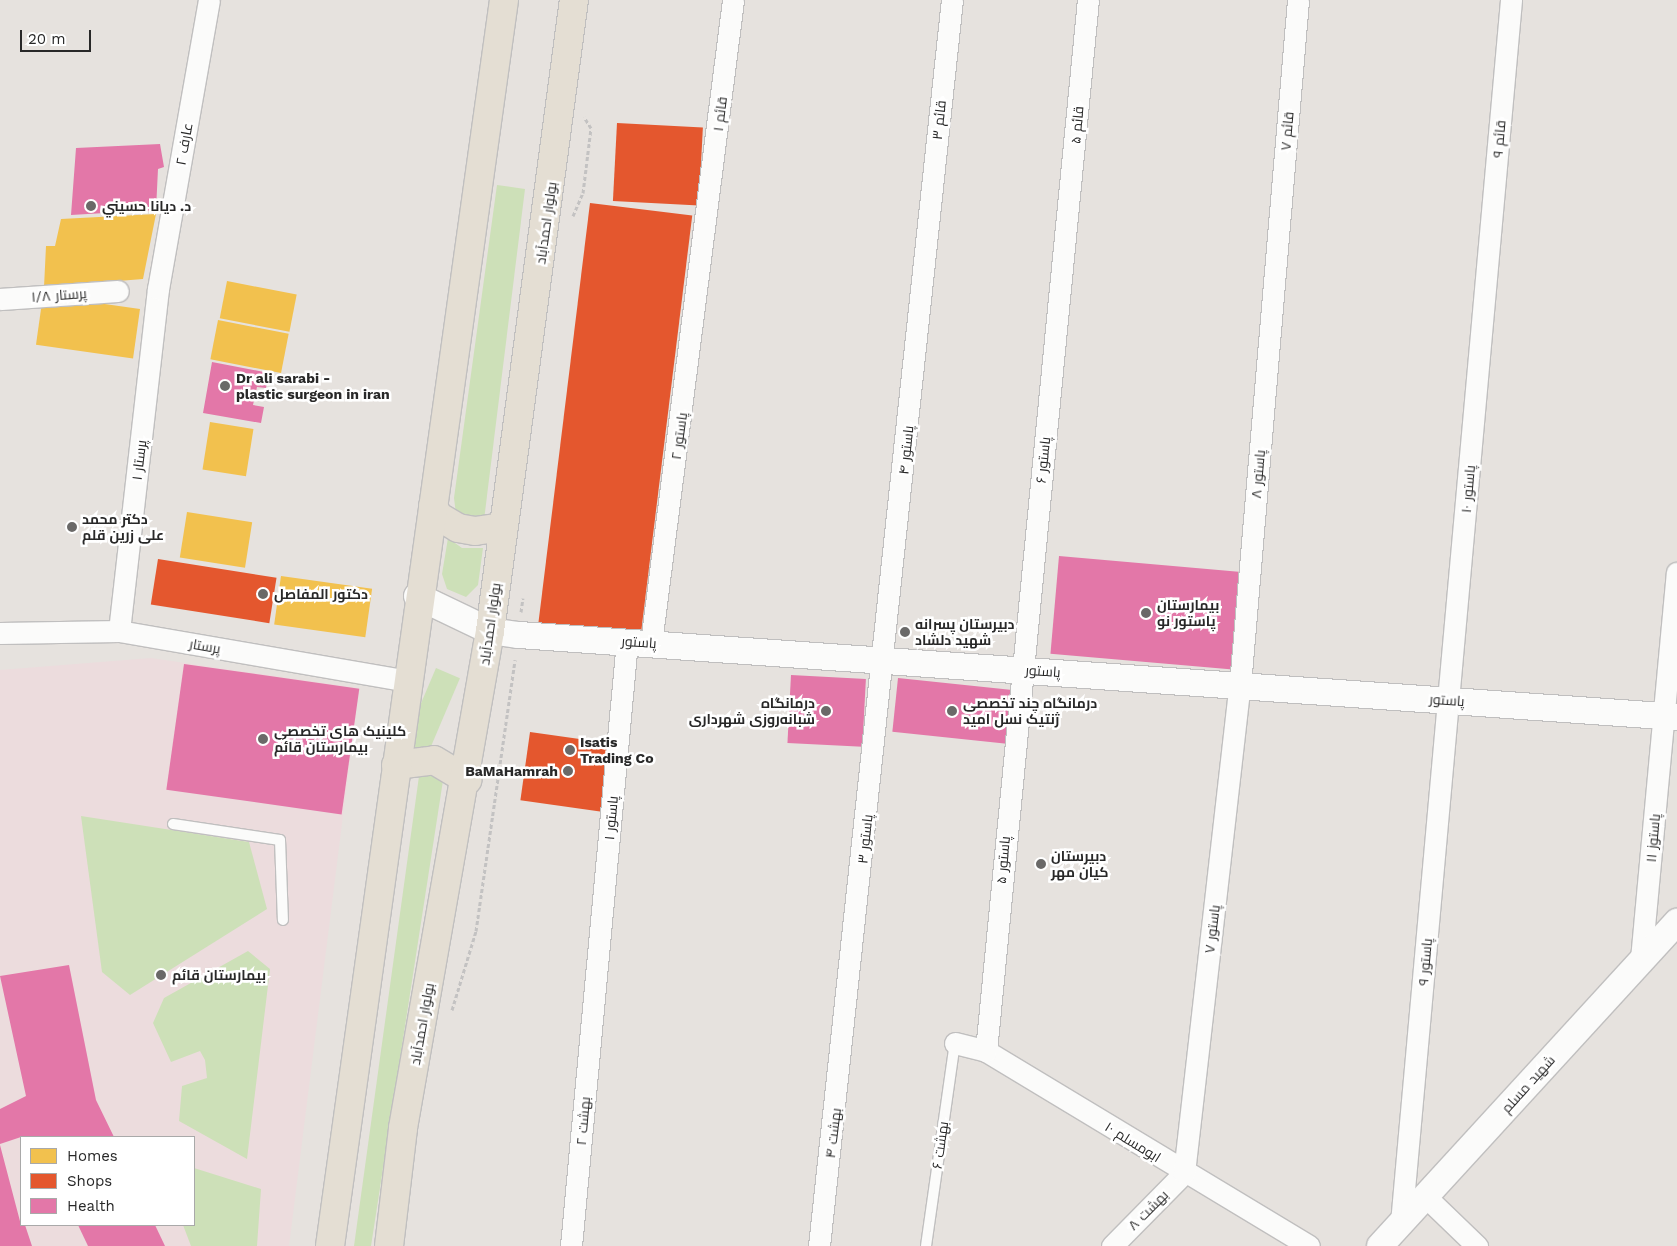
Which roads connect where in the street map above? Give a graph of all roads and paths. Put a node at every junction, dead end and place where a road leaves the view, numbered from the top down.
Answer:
1 (209, 0) edge
2 (504, 0) edge
3 (574, 0) edge
4 (733, 0) edge
5 (952, 0) edge
6 (1088, 0) edge
7 (1298, 0) edge
8 (1511, 0) edge
9 (706, 228) joint
10 (927, 240) joint
11 (1066, 250) joint
12 (1276, 263) joint
13 (1487, 278) joint
14 (158, 288) joint
15 (118, 291) dead end
16 (0, 299) edge
17 (433, 506) junction
18 (504, 527) junction
19 (1677, 573) edge
20 (418, 596) junction
21 (119, 630) junction
22 (490, 631) junction
23 (0, 633) edge
24 (639, 642) junction
25 (884, 660) junction
26 (1020, 670) junction
27 (408, 682) junction
28 (1240, 685) junction
29 (1449, 700) junction
30 (1670, 717) edge
31 (396, 764) junction
32 (467, 780) junction
33 (173, 824) dead end
34 (283, 920) dead end
35 (1677, 922) edge
36 (1641, 959) junction
37 (594, 996) joint
38 (846, 1019) joint
39 (955, 1043) joint
40 (986, 1051) junction
41 (1184, 1174) junction
42 (1426, 1197) junction
43 (1401, 1223) junction
44 (330, 1246) edge
45 (389, 1246) edge
46 (570, 1246) edge
47 (819, 1246) edge
48 (926, 1246) edge
49 (1112, 1246) edge
50 (1309, 1246) edge
51 (1380, 1246) edge
52 (1477, 1246) edge

1 - 14 street, عارف ۲
2 - 17 main road
3 - 18 main road, بولوار احمدآباد
4 - 9 street, قائم ۱
5 - 10 street, قائم ۳
6 - 11 street, قائم ۵
7 - 12 street, قائم ۷
8 - 13 street, قائم ۹
9 - 24 street, پاستور ۲
10 - 25 street, پاستور ۴
11 - 26 street, پاستور ۶
12 - 28 street, پاستور ۸
13 - 29 street, پاستور ۱۰
14 - 21 street, پرستار ۱
15 - 16 street, پرستار ۱/۸
17 - 18 main road
17 - 20 main road
18 - 22 main road, بولوار احمدآباد
19 - 30 street, پاستوز ۱۱
20 - 22 street, پاستور
20 - 27 main road
21 - 23 street, پرستار
21 - 27 street, پرستار
22 - 24 street, پاستور
22 - 32 main road, بولوار احمدآباد
24 - 25 street, پاستور
24 - 37 street, پاستور ۱
25 - 26 street, پاستور
25 - 38 street, پاستور ۳
26 - 28 street, پاستور
26 - 40 street, پاستور ۵
27 - 31 main road
28 - 29 street, پاستور
28 - 41 street, پاستور ۷
29 - 30 street, پاستور
29 - 43 street, پاستور ۹
30 - 36 street, پاستوز ۱۱
31 - 32 main road
31 - 44 main road
32 - 45 main road, بولوار احمدآباد
33 - 34 lane
35 - 36 street, شهید مسلم
36 - 42 street, شهید مسلم
37 - 46 street, بهشت ۲
38 - 47 street, بهشت ۴
39 - 40 street, ابومسلم ۱۰
39 - 48 lane, بهشت ۶
40 - 41 street, ابومسلم ۱۰
41 - 49 street, بهشت ۸
41 - 50 street, ابومسلم ۱۰
42 - 43 street, شهید مسلم
42 - 52 street
43 - 51 street, شهید مسلم

